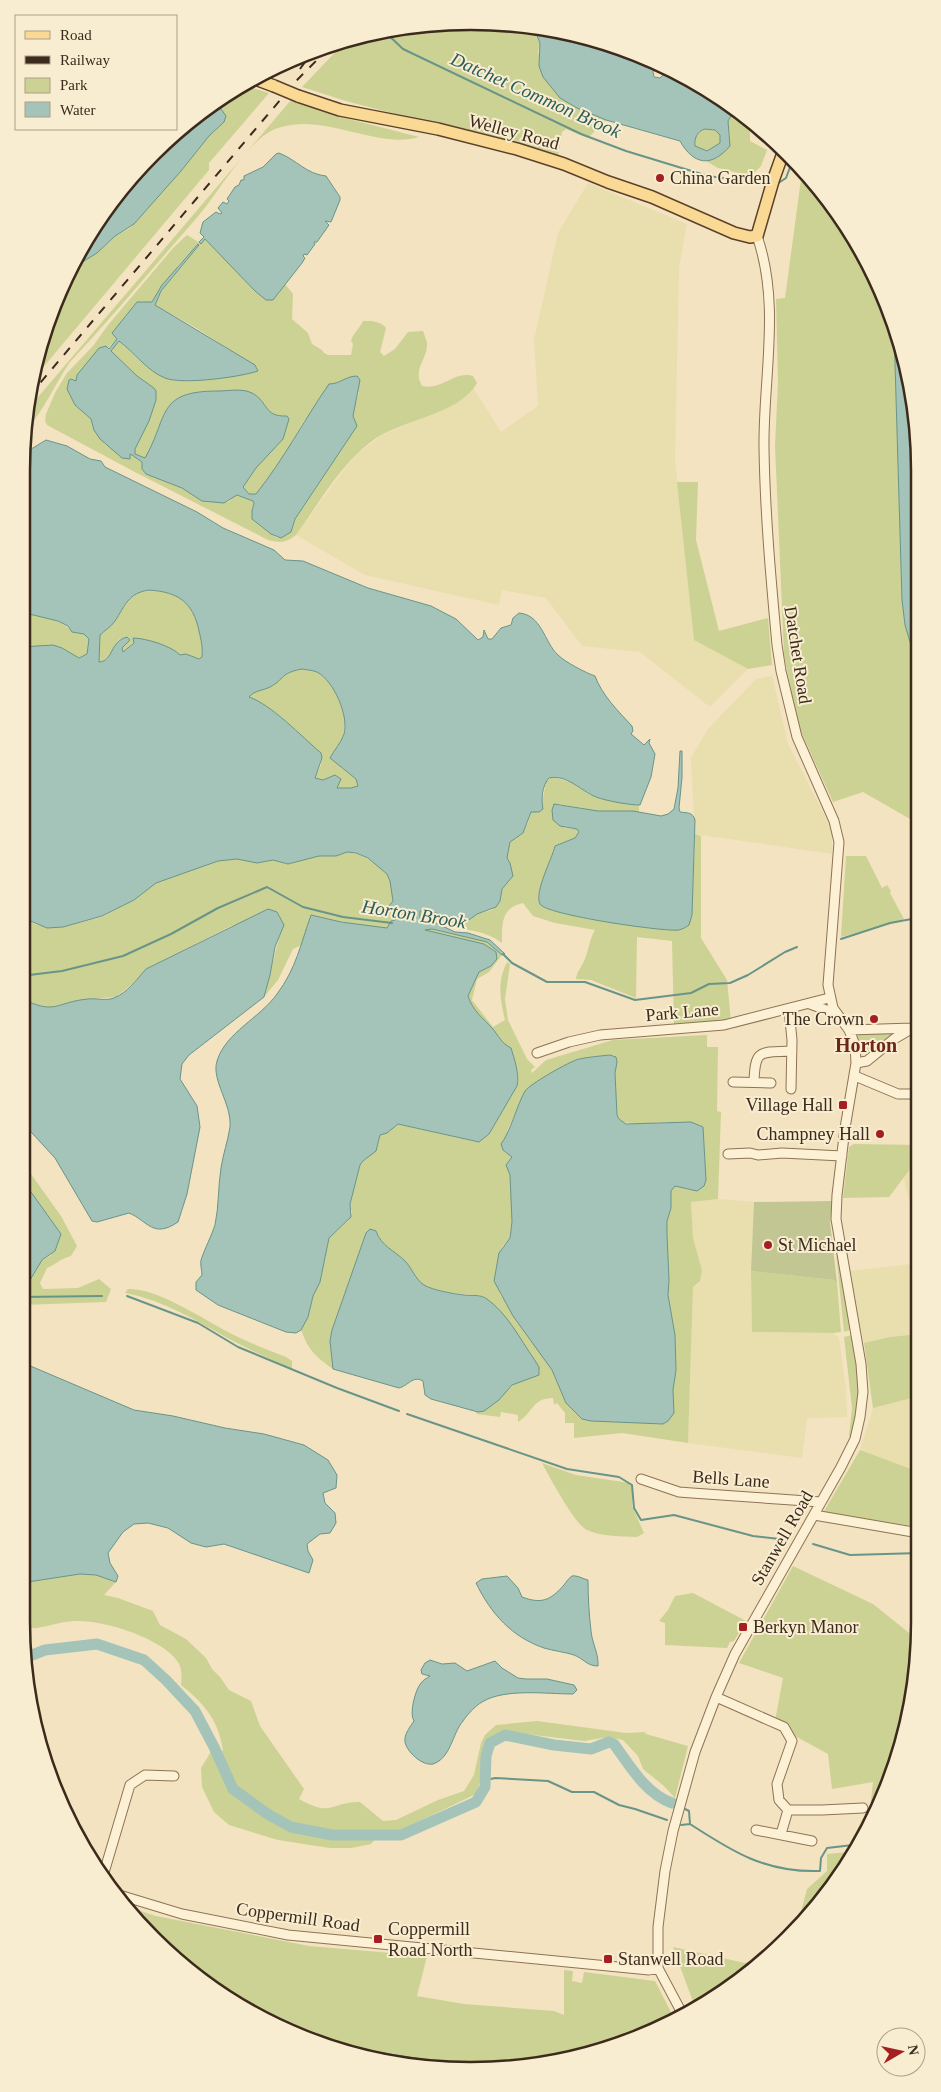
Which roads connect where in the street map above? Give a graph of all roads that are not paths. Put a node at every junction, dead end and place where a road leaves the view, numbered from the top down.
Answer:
1 (263, 82) edge
2 (781, 158) edge
3 (757, 236) junction
4 (829, 998) junction
5 (810, 1004) junction
6 (789, 1009) junction
7 (837, 1014) junction
8 (911, 1026) edge
9 (911, 1029) edge
10 (849, 1030) junction
11 (792, 1051) junction
12 (537, 1053) dead end
13 (856, 1062) junction
14 (855, 1076) junction
15 (733, 1082) dead end
16 (754, 1082) junction
17 (771, 1083) dead end
18 (791, 1089) dead end
19 (911, 1093) edge
20 (728, 1154) dead end
21 (842, 1156) junction
22 (641, 1479) dead end
23 (821, 1502) junction
24 (814, 1515) junction
25 (911, 1531) edge
26 (716, 1697) junction
27 (174, 1776) dead end
28 (863, 1808) dead end
29 (788, 1810) junction
30 (756, 1830) dead end
31 (780, 1834) junction
32 (812, 1841) dead end
33 (105, 1868) edge
34 (127, 1897) edge
35 (658, 1968) junction
36 (680, 2009) edge

1 - 3 main road, Welley Road, bridge
2 - 3 main road
3 - 4 street, Datchet Road
4 - 5 street, Park Lane
4 - 7 street, Datchet Road
5 - 6 street, Park Lane
5 - 7 street
6 - 11 street
6 - 12 street, Park Lane
7 - 10 street, Datchet Road
8 - 10 street
9 - 13 street
10 - 13 street, Datchet Road
11 - 16 street
11 - 18 street
13 - 14 street, Stanwell Road
14 - 19 street
14 - 21 street, Stanwell Road
15 - 16 street
16 - 17 street
20 - 21 street
21 - 23 street, Stanwell Road
22 - 23 street, Bells Lane
23 - 24 street, Stanwell Road
24 - 25 street
24 - 26 street, Stanwell Road
26 - 29 street
26 - 35 street, Stanwell Road
27 - 33 street
28 - 29 street
29 - 31 street
30 - 31 street
31 - 32 street
34 - 35 street, Coppermill Road
35 - 36 street, Stanwell Road

